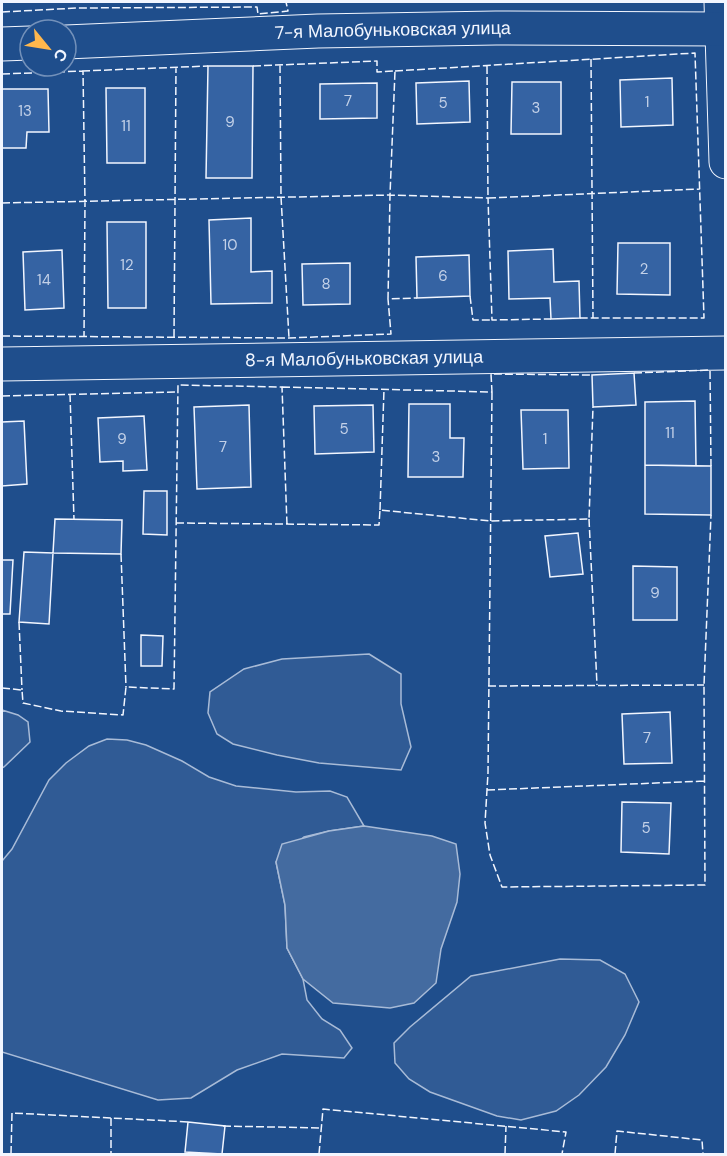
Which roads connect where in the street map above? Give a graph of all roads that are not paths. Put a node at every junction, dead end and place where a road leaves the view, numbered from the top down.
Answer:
1 (721, 15) edge
2 (78, 41) edge
3 (18, 43) edge
4 (2, 44) edge
5 (726, 162) edge
6 (726, 353) edge
7 (2, 363) edge

1 - 2 street, 7-я Малобуньковская улица
1 - 5 street
3 - 4 street
6 - 7 street, 8-я Малобуньковская улица

